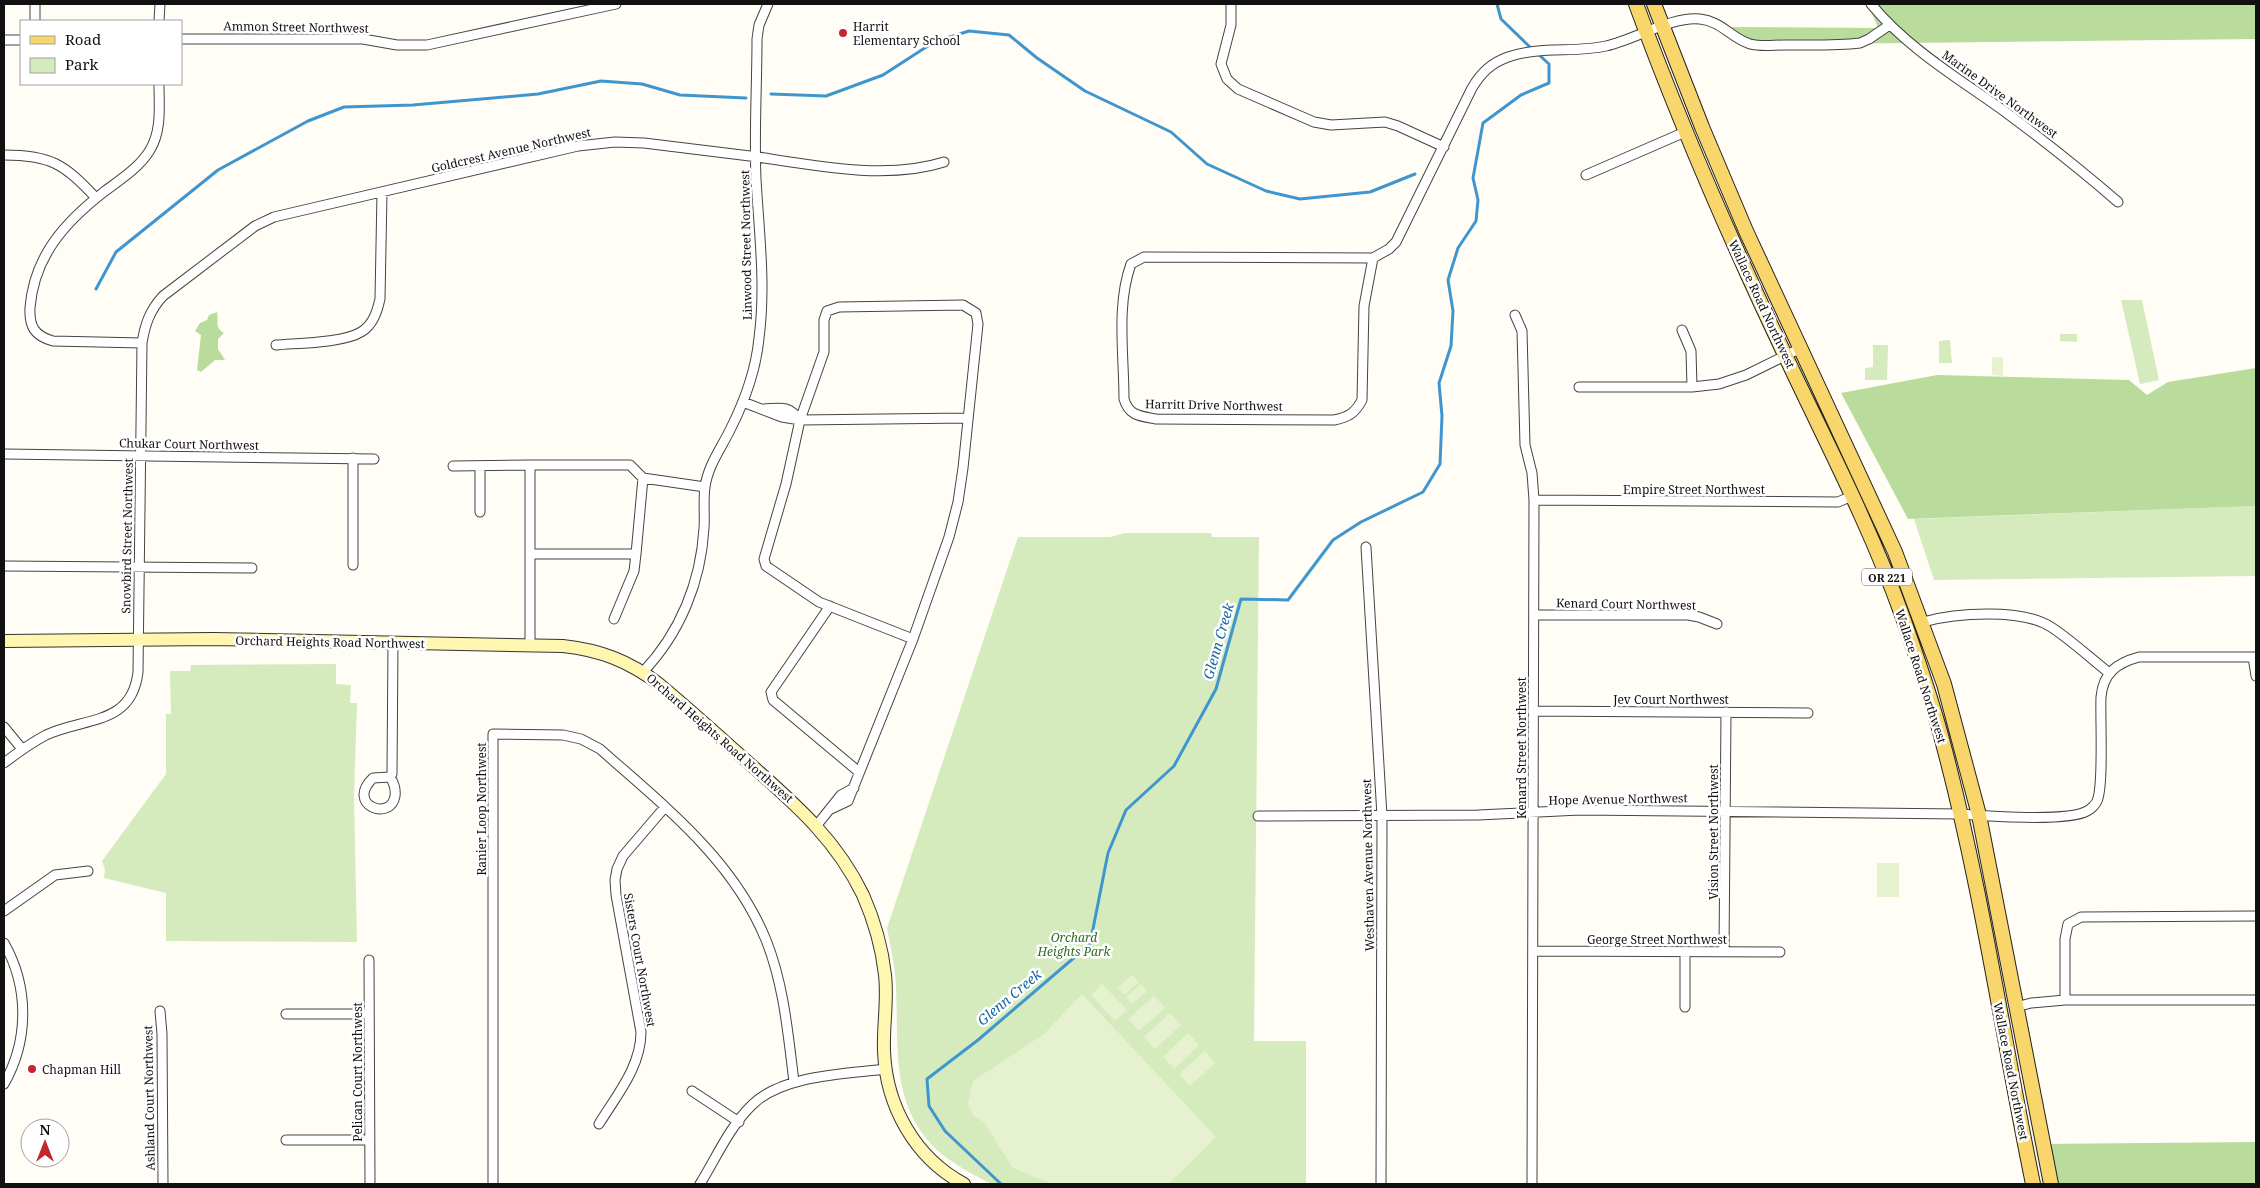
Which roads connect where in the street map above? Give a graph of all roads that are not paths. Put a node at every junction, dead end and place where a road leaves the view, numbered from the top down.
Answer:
1 (35, 4) edge
2 (160, 4) edge
3 (616, 4) edge
4 (768, 4) edge
5 (1231, 4) edge
6 (1636, 4) edge
7 (1654, 4) edge
8 (1871, 4) edge
9 (35, 20) edge
10 (159, 20) edge
11 (1663, 26) junction
12 (1888, 26) junction
13 (1647, 33) junction
14 (182, 39) edge
15 (4, 40) edge
16 (20, 40) edge
17 (159, 85) edge
18 (1685, 132) junction
19 (1444, 147) junction
20 (4, 155) edge
21 (757, 157) junction
22 (944, 162) dead end
23 (1586, 175) dead end
24 (382, 193) junction
25 (96, 198) junction
26 (2118, 202) dead end
27 (1373, 258) junction
28 (1515, 315) dead end
29 (1682, 330) dead end
30 (142, 343) junction
31 (276, 345) dead end
32 (1801, 348) junction
33 (1785, 356) junction
34 (1579, 387) dead end
35 (1692, 387) junction
36 (743, 402) junction
37 (967, 418) junction
38 (800, 420) junction
39 (4, 454) edge
40 (141, 456) junction
41 (353, 458) junction
42 (374, 459) dead end
43 (530, 465) junction
44 (453, 466) dead end
45 (480, 466) junction
46 (643, 478) junction
47 (705, 487) junction
48 (1852, 496) junction
49 (1534, 500) junction
50 (480, 512) dead end
51 (1366, 546) dead end
52 (530, 554) junction
53 (636, 554) junction
54 (353, 564) dead end
55 (4, 566) edge
56 (140, 567) junction
57 (252, 568) dead end
58 (830, 606) junction
59 (1534, 615) junction
60 (614, 619) dead end
61 (1923, 622) junction
62 (1717, 624) dead end
63 (139, 639) junction
64 (913, 639) junction
65 (4, 641) edge
66 (393, 644) junction
67 (530, 645) junction
68 (2254, 657) edge
69 (643, 672) junction
70 (2108, 672) junction
71 (2256, 676) edge
72 (1533, 711) junction
73 (1726, 712) junction
74 (1808, 712) dead end
75 (4, 727) edge
76 (22, 750) junction
77 (4, 764) edge
78 (859, 772) junction
79 (390, 777) dead end
80 (665, 807) junction
81 (1725, 811) junction
82 (1533, 814) junction
83 (1960, 814) junction
84 (1258, 816) dead end
85 (1382, 816) junction
86 (1979, 816) junction
87 (817, 825) junction
88 (88, 871) dead end
89 (4, 911) edge
90 (2256, 916) edge
91 (4, 943) edge
92 (1533, 951) junction
93 (1685, 952) junction
94 (1724, 952) junction
95 (1780, 952) dead end
96 (369, 960) dead end
97 (2065, 1000) junction
98 (2256, 1000) edge
99 (1685, 1007) dead end
100 (2016, 1007) junction
101 (160, 1011) dead end
102 (286, 1014) dead end
103 (370, 1014) junction
104 (2010, 1065) junction
105 (886, 1068) junction
106 (794, 1082) junction
107 (4, 1084) edge
108 (692, 1091) dead end
109 (739, 1122) junction
110 (599, 1124) dead end
111 (286, 1140) dead end
112 (370, 1140) junction
113 (2044, 1150) junction
114 (163, 1184) edge
115 (370, 1184) edge
116 (493, 1184) edge
117 (700, 1184) edge
118 (964, 1184) edge
119 (1381, 1184) edge
120 (1532, 1184) edge
121 (2033, 1184) edge
122 (2051, 1184) edge

1 - 9 street
2 - 10 street
3 - 14 street, Ammon Street Northwest
4 - 21 street, Linwood Street Northwest
5 - 19 street
6 - 13 main road, Wallace Road Northwest / OR 221
7 - 11 main road, Wallace Road Northwest / OR 221
8 - 12 street, Marine Drive Northwest
11 - 12 street
11 - 13 street
11 - 32 main road, Wallace Road Northwest / OR 221
12 - 26 street, Marine Drive Northwest
13 - 18 main road, Wallace Road Northwest / OR 221
13 - 19 street
15 - 16 street
17 - 25 street
18 - 23 street
18 - 33 main road, Wallace Road Northwest / OR 221
19 - 27 street
20 - 25 street
21 - 22 street, Goldcrest Avenue Northwest
21 - 24 street, Goldcrest Avenue Northwest
21 - 36 street, Linwood Street Northwest
24 - 30 street, Goldcrest Avenue Northwest
24 - 31 street
25 - 30 street
27 - 27 street, Harritt Drive Northwest
28 - 49 street, Kenard Street Northwest
29 - 35 street
30 - 40 street, Snowbird Street Northwest
32 - 33 street
32 - 61 main road, Wallace Road Northwest / OR 221
33 - 35 street
33 - 48 main road, Wallace Road Northwest / OR 221
34 - 35 street
36 - 38 street
36 - 47 street, Linwood Street Northwest
37 - 38 street
37 - 38 street
37 - 64 street
38 - 58 street
39 - 40 street, Chukar Court Northwest
40 - 41 street, Chukar Court Northwest
40 - 56 street, Snowbird Street Northwest
41 - 42 street, Chukar Court Northwest
41 - 54 street
43 - 45 street
43 - 46 street
43 - 52 street
44 - 45 street
45 - 50 street
46 - 47 street
46 - 53 street
47 - 69 street, Linwood Street Northwest
48 - 49 street, Empire Street Northwest
48 - 83 main road, Wallace Road Northwest / OR 221
49 - 59 street, Kenard Street Northwest
51 - 85 street, Westhaven Avenue Northwest
52 - 53 street
52 - 67 street
53 - 60 street
55 - 56 street
56 - 57 street
56 - 63 street, Snowbird Street Northwest
58 - 64 street
58 - 78 street
59 - 62 street, Kenard Court Northwest
59 - 72 street, Kenard Street Northwest
61 - 70 street
61 - 86 main road, Wallace Road Northwest / OR 221
63 - 65 main road, Orchard Heights Road Northwest
63 - 66 main road, Orchard Heights Road Northwest
63 - 76 street, Snowbird Street Northwest
64 - 78 street
66 - 67 main road, Orchard Heights Road Northwest
66 - 79 street
67 - 69 main road, Orchard Heights Road Northwest
68 - 70 street
68 - 71 street
69 - 87 main road, Orchard Heights Road Northwest
70 - 86 street, Hope Avenue Northwest
72 - 73 street, Jev Court Northwest
72 - 82 street, Kenard Street Northwest
73 - 74 street, Jev Court Northwest
73 - 81 street, Vision Street Northwest
75 - 76 street
76 - 77 street, Snowbird Street Northwest
78 - 87 street
80 - 106 street, Ranier Loop Northwest
80 - 110 street, Sisters Court Northwest
80 - 116 street, Ranier Loop Northwest
81 - 82 street, Hope Avenue Northwest
81 - 83 street, Hope Avenue Northwest
81 - 94 street, Vision Street Northwest
82 - 85 street, Hope Avenue Northwest
82 - 92 street, Kenard Street Northwest
83 - 86 street, Hope Avenue Northwest
83 - 104 main road, Wallace Road Northwest / OR 221
84 - 85 street, Hope Avenue Northwest
85 - 119 street, Westhaven Avenue Northwest
86 - 100 main road, Wallace Road Northwest / OR 221
87 - 105 main road, Orchard Heights Road Northwest
88 - 89 street
90 - 97 street
91 - 107 street
92 - 93 street, George Street Northwest
92 - 120 street, Kenard Street Northwest
93 - 94 street, George Street Northwest
93 - 99 street
94 - 95 street, George Street Northwest
96 - 103 street, Pelican Court Northwest
97 - 98 street
97 - 100 street
100 - 113 main road, Wallace Road Northwest / OR 221
101 - 114 street, Ashland Court Northwest
102 - 103 street
103 - 112 street, Pelican Court Northwest
104 - 113 main road
104 - 121 main road, Wallace Road Northwest / OR 221
105 - 106 street
105 - 118 main road, Orchard Heights Road Northwest
106 - 109 street
108 - 109 street
109 - 117 street
111 - 112 street
112 - 115 street, Pelican Court Northwest
113 - 122 main road, Wallace Road Northwest / OR 221

